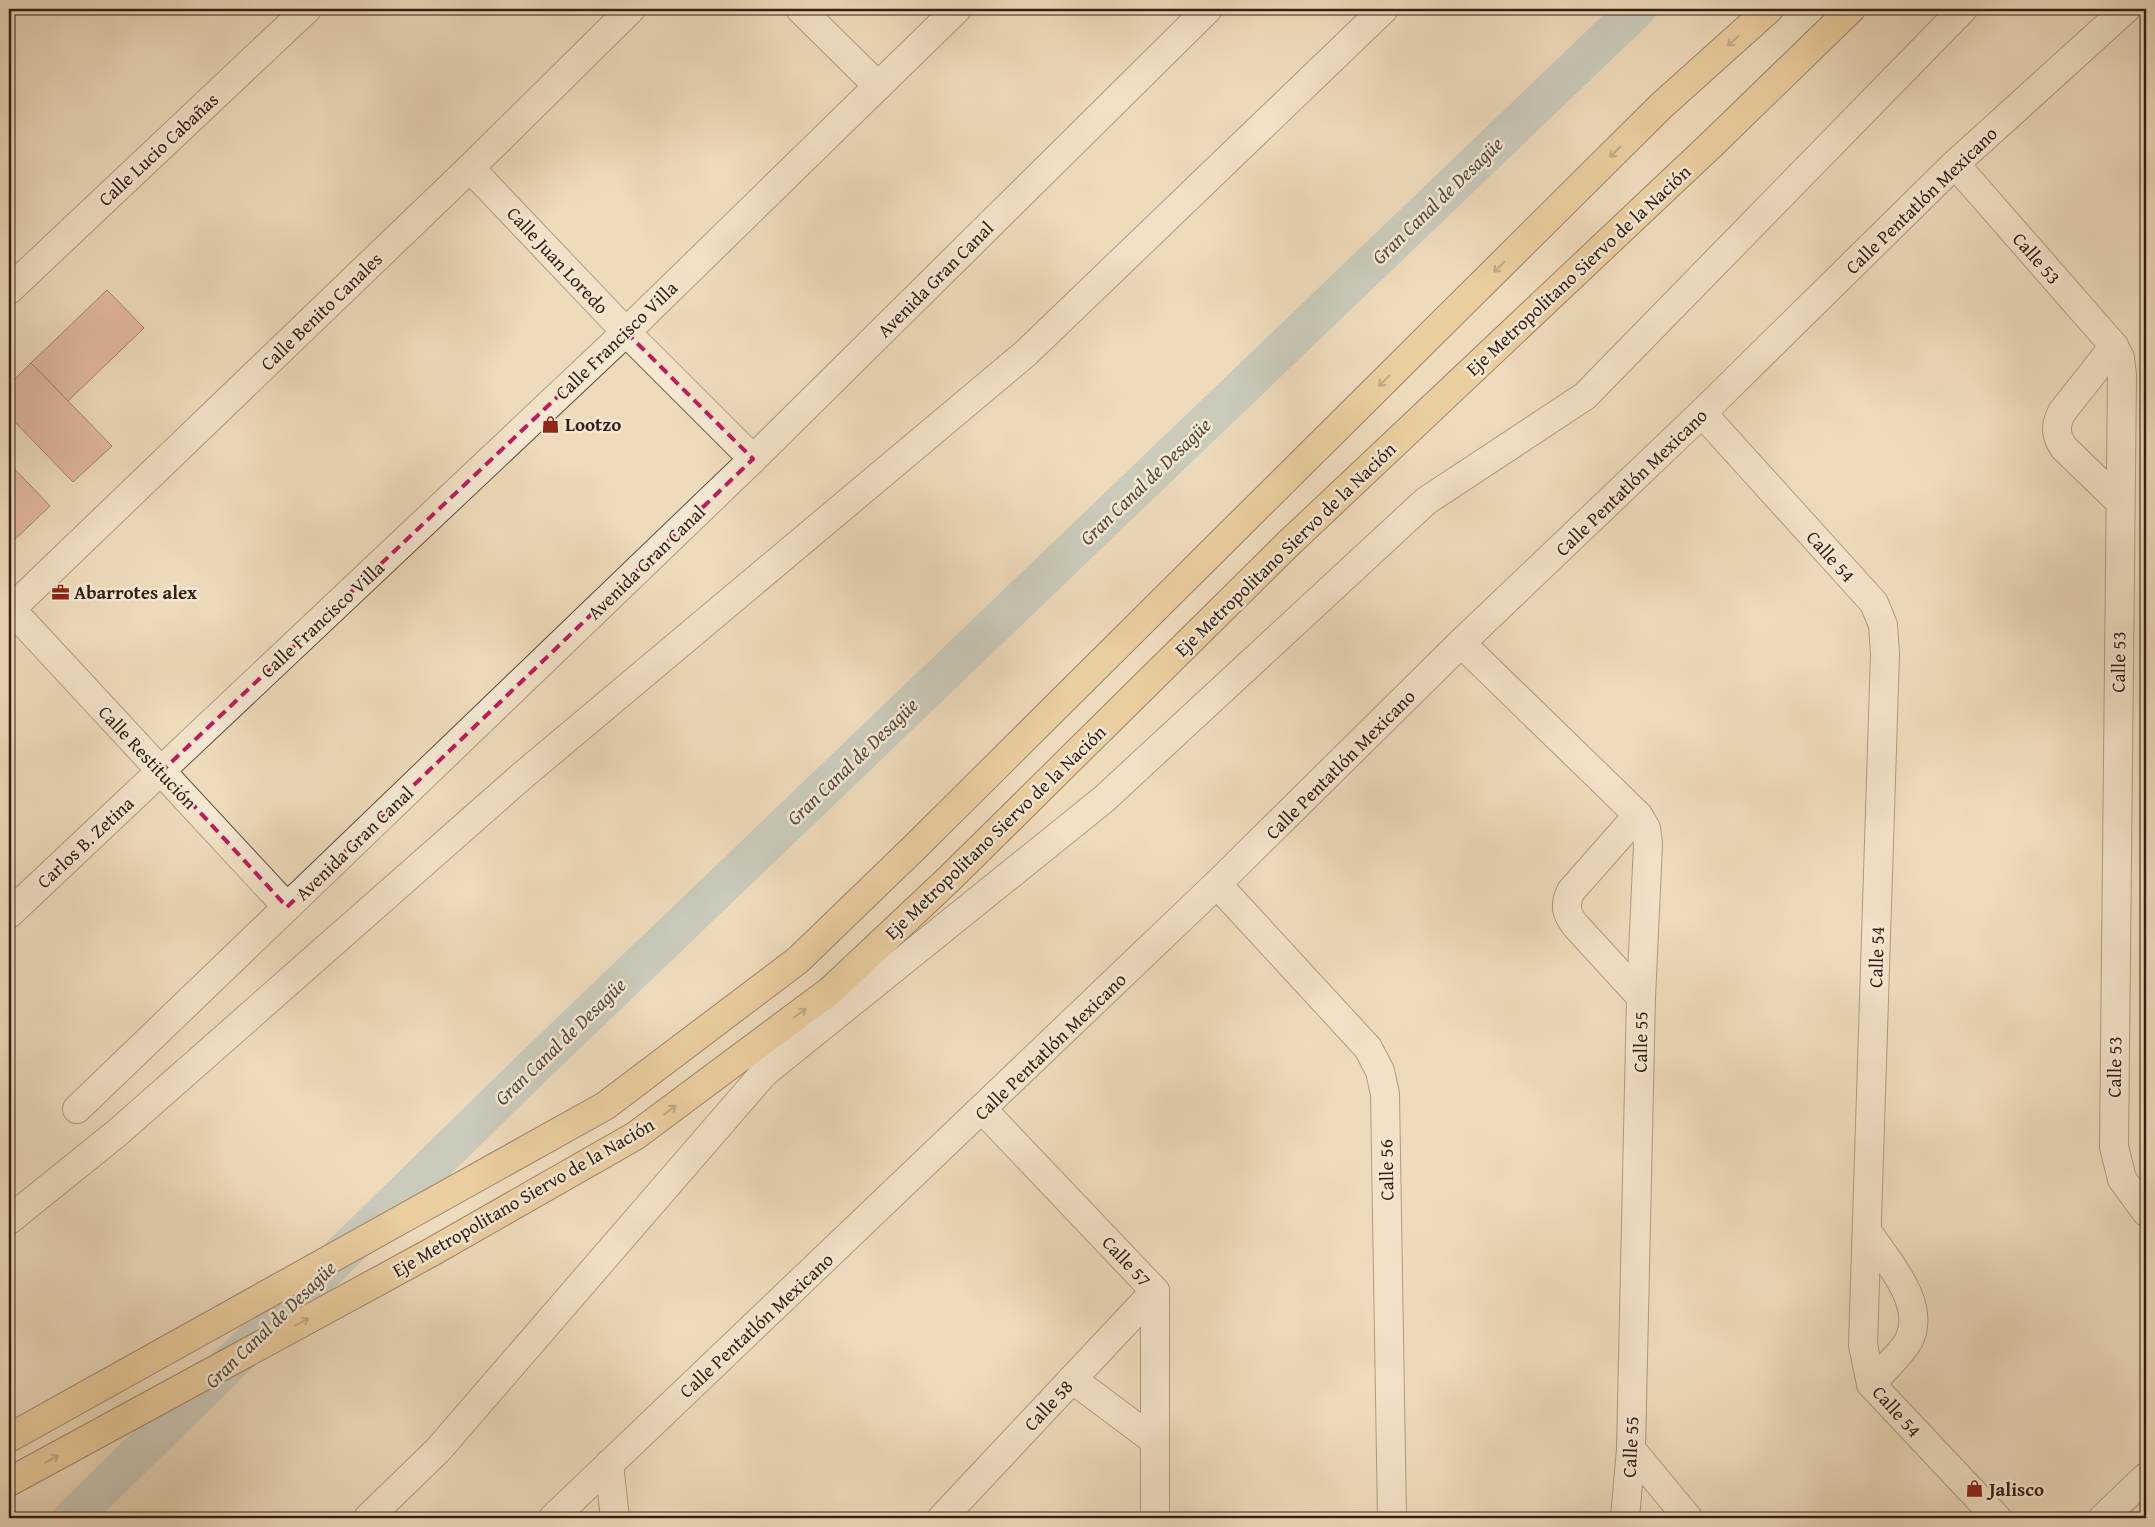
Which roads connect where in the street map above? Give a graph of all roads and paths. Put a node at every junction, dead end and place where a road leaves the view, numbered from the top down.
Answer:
1 (307, 9) edge
2 (631, 9) edge
3 (800, 9) edge
4 (957, 9) edge
5 (1208, 9) edge
6 (1384, 9) edge
7 (1770, 9) edge
8 (1851, 9) edge
9 (1963, 9) edge
10 (2126, 9) edge
11 (878, 86) junction
12 (1955, 164) junction
13 (470, 168) junction
14 (9, 290) edge
15 (626, 332) junction
16 (2114, 346) junction
17 (1702, 414) junction
18 (753, 459) junction
19 (2120, 502) junction
20 (10, 609) edge
21 (1461, 644) junction
22 (162, 771) junction
23 (1638, 815) junction
24 (1218, 884) junction
25 (287, 907) junction
26 (9, 914) edge
27 (1641, 997) junction
28 (77, 1109) dead end
29 (983, 1110) junction
30 (2146, 1212) edge
31 (9, 1220) edge
32 (1867, 1230) junction
33 (1155, 1291) junction
34 (1072, 1379) junction
35 (1871, 1384) junction
36 (9, 1438) edge
37 (1155, 1441) junction
38 (1631, 1449) junction
39 (609, 1464) junction
40 (2146, 1477) edge
41 (9, 1482) edge
42 (2112, 1516) edge
43 (368, 1518) edge
44 (553, 1518) edge
45 (615, 1518) edge
46 (942, 1518) edge
47 (1155, 1518) edge
48 (1392, 1518) edge
49 (1625, 1518) edge
50 (1688, 1518) edge
51 (1997, 1518) edge

1 - 14 street, Calle Lucio Cabañas
2 - 13 street, Calle Benito Canales
3 - 11 street
4 - 11 street, Calle Francisco Villa
5 - 18 street, Avenida Gran Canal
6 - 31 street
7 -> 36 highway, Eje Metropolitano Siervo de la Nación
41 -> 8 highway, Eje Metropolitano Siervo de la Nación
9 - 43 street
10 - 12 street, Calle Pentatlón Mexicano
11 - 15 street, Calle Francisco Villa
12 - 16 street, Calle 53
12 - 17 street, Calle Pentatlón Mexicano
13 - 15 street, Calle Juan Loredo
13 - 20 street, Calle Benito Canales
15 - 18 street, Calle Juan Loredo
15 - 22 street, Calle Francisco Villa
16 - 19 street, Calle 53
16 - 19 street
17 - 21 street, Calle Pentatlón Mexicano
17 - 32 street, Calle 54
18 - 25 street, Avenida Gran Canal
19 - 30 street, Calle 53
20 - 22 street, Calle Restitución
21 - 23 street, Calle 55
21 - 24 street, Calle Pentatlón Mexicano
22 - 25 street, Calle Restitución
22 - 26 street, Carlos B. Zetina
23 - 27 street, Calle 55
23 - 27 street
24 - 29 street, Calle Pentatlón Mexicano
24 - 48 street, Calle 56
25 - 28 street, Avenida Gran Canal
27 - 38 street, Calle 55
29 - 33 street, Calle 57
29 - 39 street, Calle Pentatlón Mexicano
32 - 35 street, Calle 54
32 - 35 street
33 - 34 street, Calle 58
33 - 37 street, Calle 57
34 - 37 street
34 - 46 street, Calle 58
35 - 51 street, Calle 54
37 - 47 street, Calle 57
38 - 49 street, Calle 55
38 - 50 street
39 - 44 street, Calle Pentatlón Mexicano
39 - 45 street
40 - 42 street

